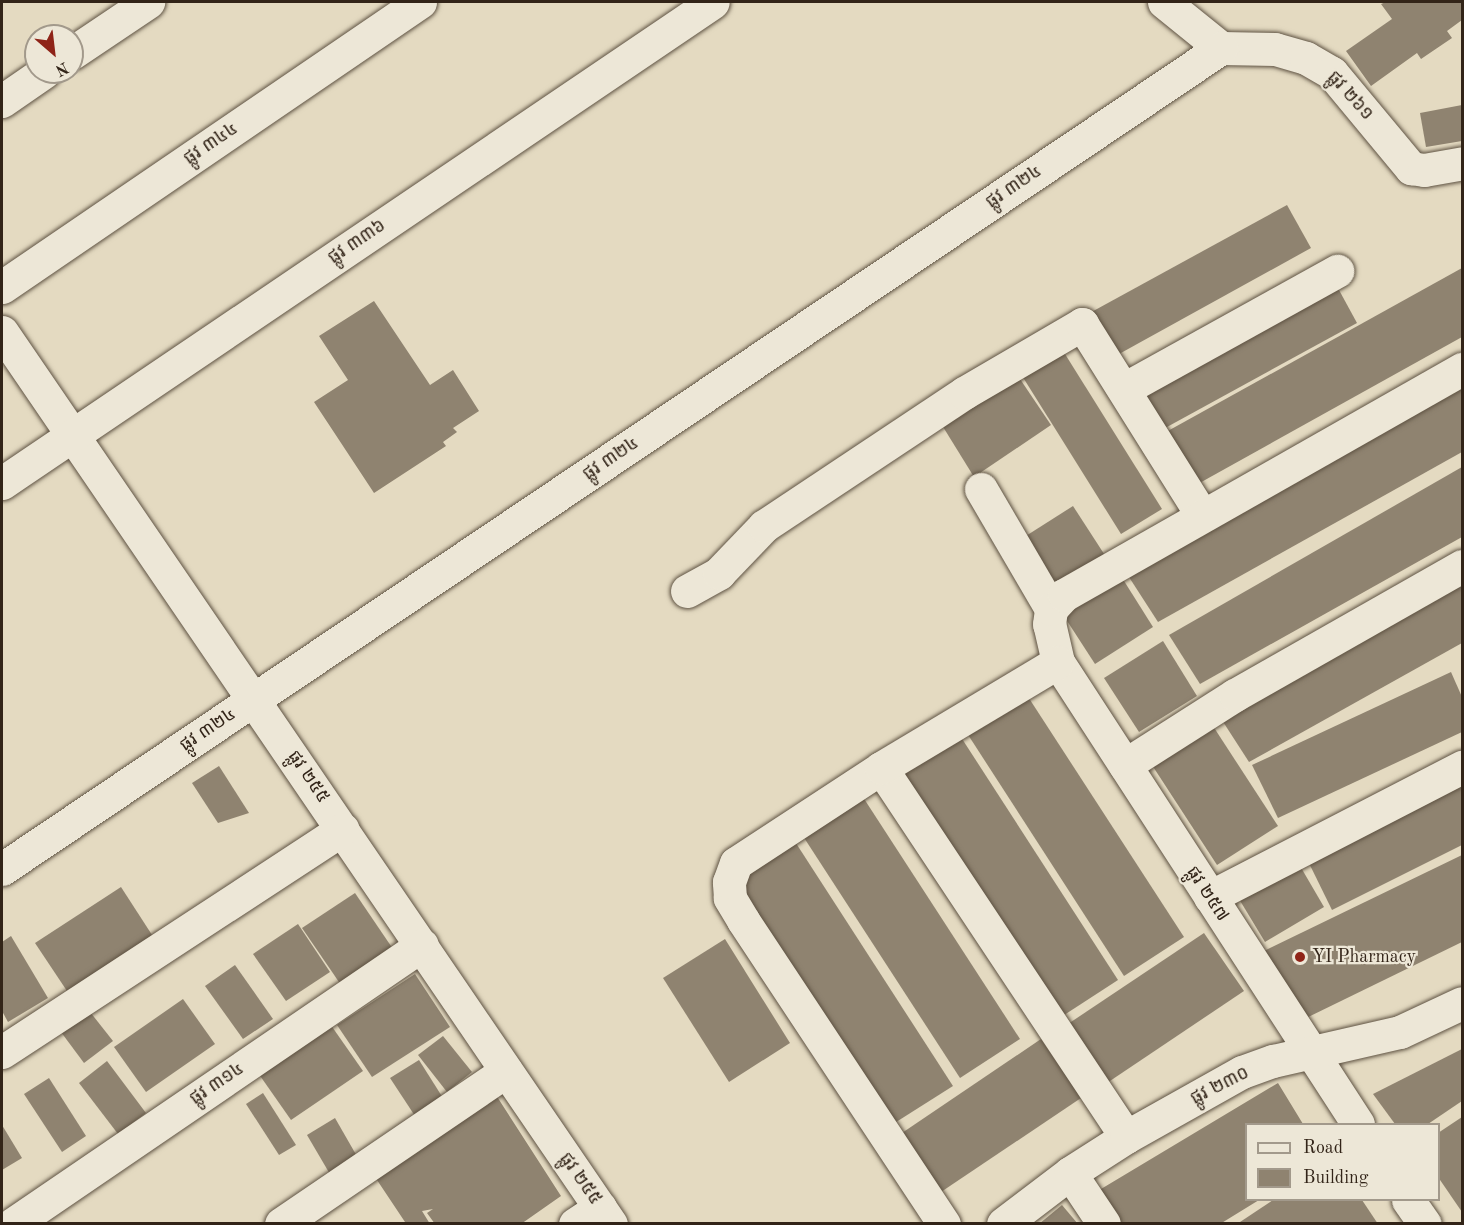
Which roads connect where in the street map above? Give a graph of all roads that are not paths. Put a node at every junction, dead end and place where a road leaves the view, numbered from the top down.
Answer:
1 (148, 2) edge
2 (420, 2) edge
3 (713, 2) edge
4 (1164, 2) edge
5 (84, 45) edge
6 (1221, 48) junction
7 (27, 84) edge
8 (2, 101) edge
9 (1462, 163) edge
10 (1337, 272) dead end
11 (2, 287) edge
12 (2, 332) edge
13 (1462, 369) edge
14 (1124, 388) junction
15 (71, 436) junction
16 (2, 483) edge
17 (981, 489) dead end
18 (1202, 515) junction
19 (1462, 566) edge
20 (687, 591) dead end
21 (1052, 609) junction
22 (1058, 662) junction
23 (255, 699) junction
24 (1125, 765) junction
25 (1462, 767) edge
26 (880, 768) junction
27 (343, 829) junction
28 (2, 869) edge
29 (1210, 897) junction
30 (422, 945) junction
31 (1462, 1003) edge
32 (2, 1052) edge
33 (1311, 1054) junction
34 (506, 1071) junction
35 (1357, 1123) edge
36 (1126, 1137) junction
37 (1070, 1173) junction
38 (1409, 1201) edge
39 (596, 1218) edge
40 (12, 1224) edge
41 (281, 1224) edge
42 (944, 1224) edge
43 (1003, 1224) edge
44 (1104, 1224) edge
45 (1425, 1224) edge

1 - 5 street
2 - 11 street, ផ្លូវ ៣៤៤
3 - 15 street, ផ្លូវ ៣៣៦
4 - 6 street
6 - 9 street, ផ្លូវ ២៦១
6 - 23 street, ផ្លូវ ៣២៤
7 - 8 street
10 - 14 street
12 - 15 street, ផ្លូវ ២៥៥
13 - 18 street
14 - 18 street
14 - 20 street
15 - 16 street, ផ្លូវ ៣៣៦
15 - 23 street, ផ្លូវ ២៥៥
17 - 21 street
18 - 21 street
19 - 24 street
21 - 22 street, ផ្លូវ ២៥៧
22 - 24 street, ផ្លូវ ២៥៧
22 - 26 street
23 - 27 street, ផ្លូវ ២៥៥
23 - 28 street, ផ្លូវ ៣២៤
24 - 29 street, ផ្លូវ ២៥៧
25 - 29 street
26 - 36 street
26 - 42 street
27 - 30 street, ផ្លូវ ២៥៥
27 - 32 street
29 - 33 street, ផ្លូវ ២៥៧
30 - 34 street, ផ្លូវ ២៥៥
30 - 40 street, ផ្លូវ ៣១៤
31 - 33 street, ផ្លូវ ២៣០
33 - 35 street, ផ្លូវ ២៥៧
33 - 36 street, ផ្លូវ ២៣០
34 - 39 street, ផ្លូវ ២៥៥
34 - 41 street
36 - 37 street, ផ្លូវ ២៣០
37 - 43 street, ផ្លូវ ២៣០
37 - 44 street
38 - 45 street

